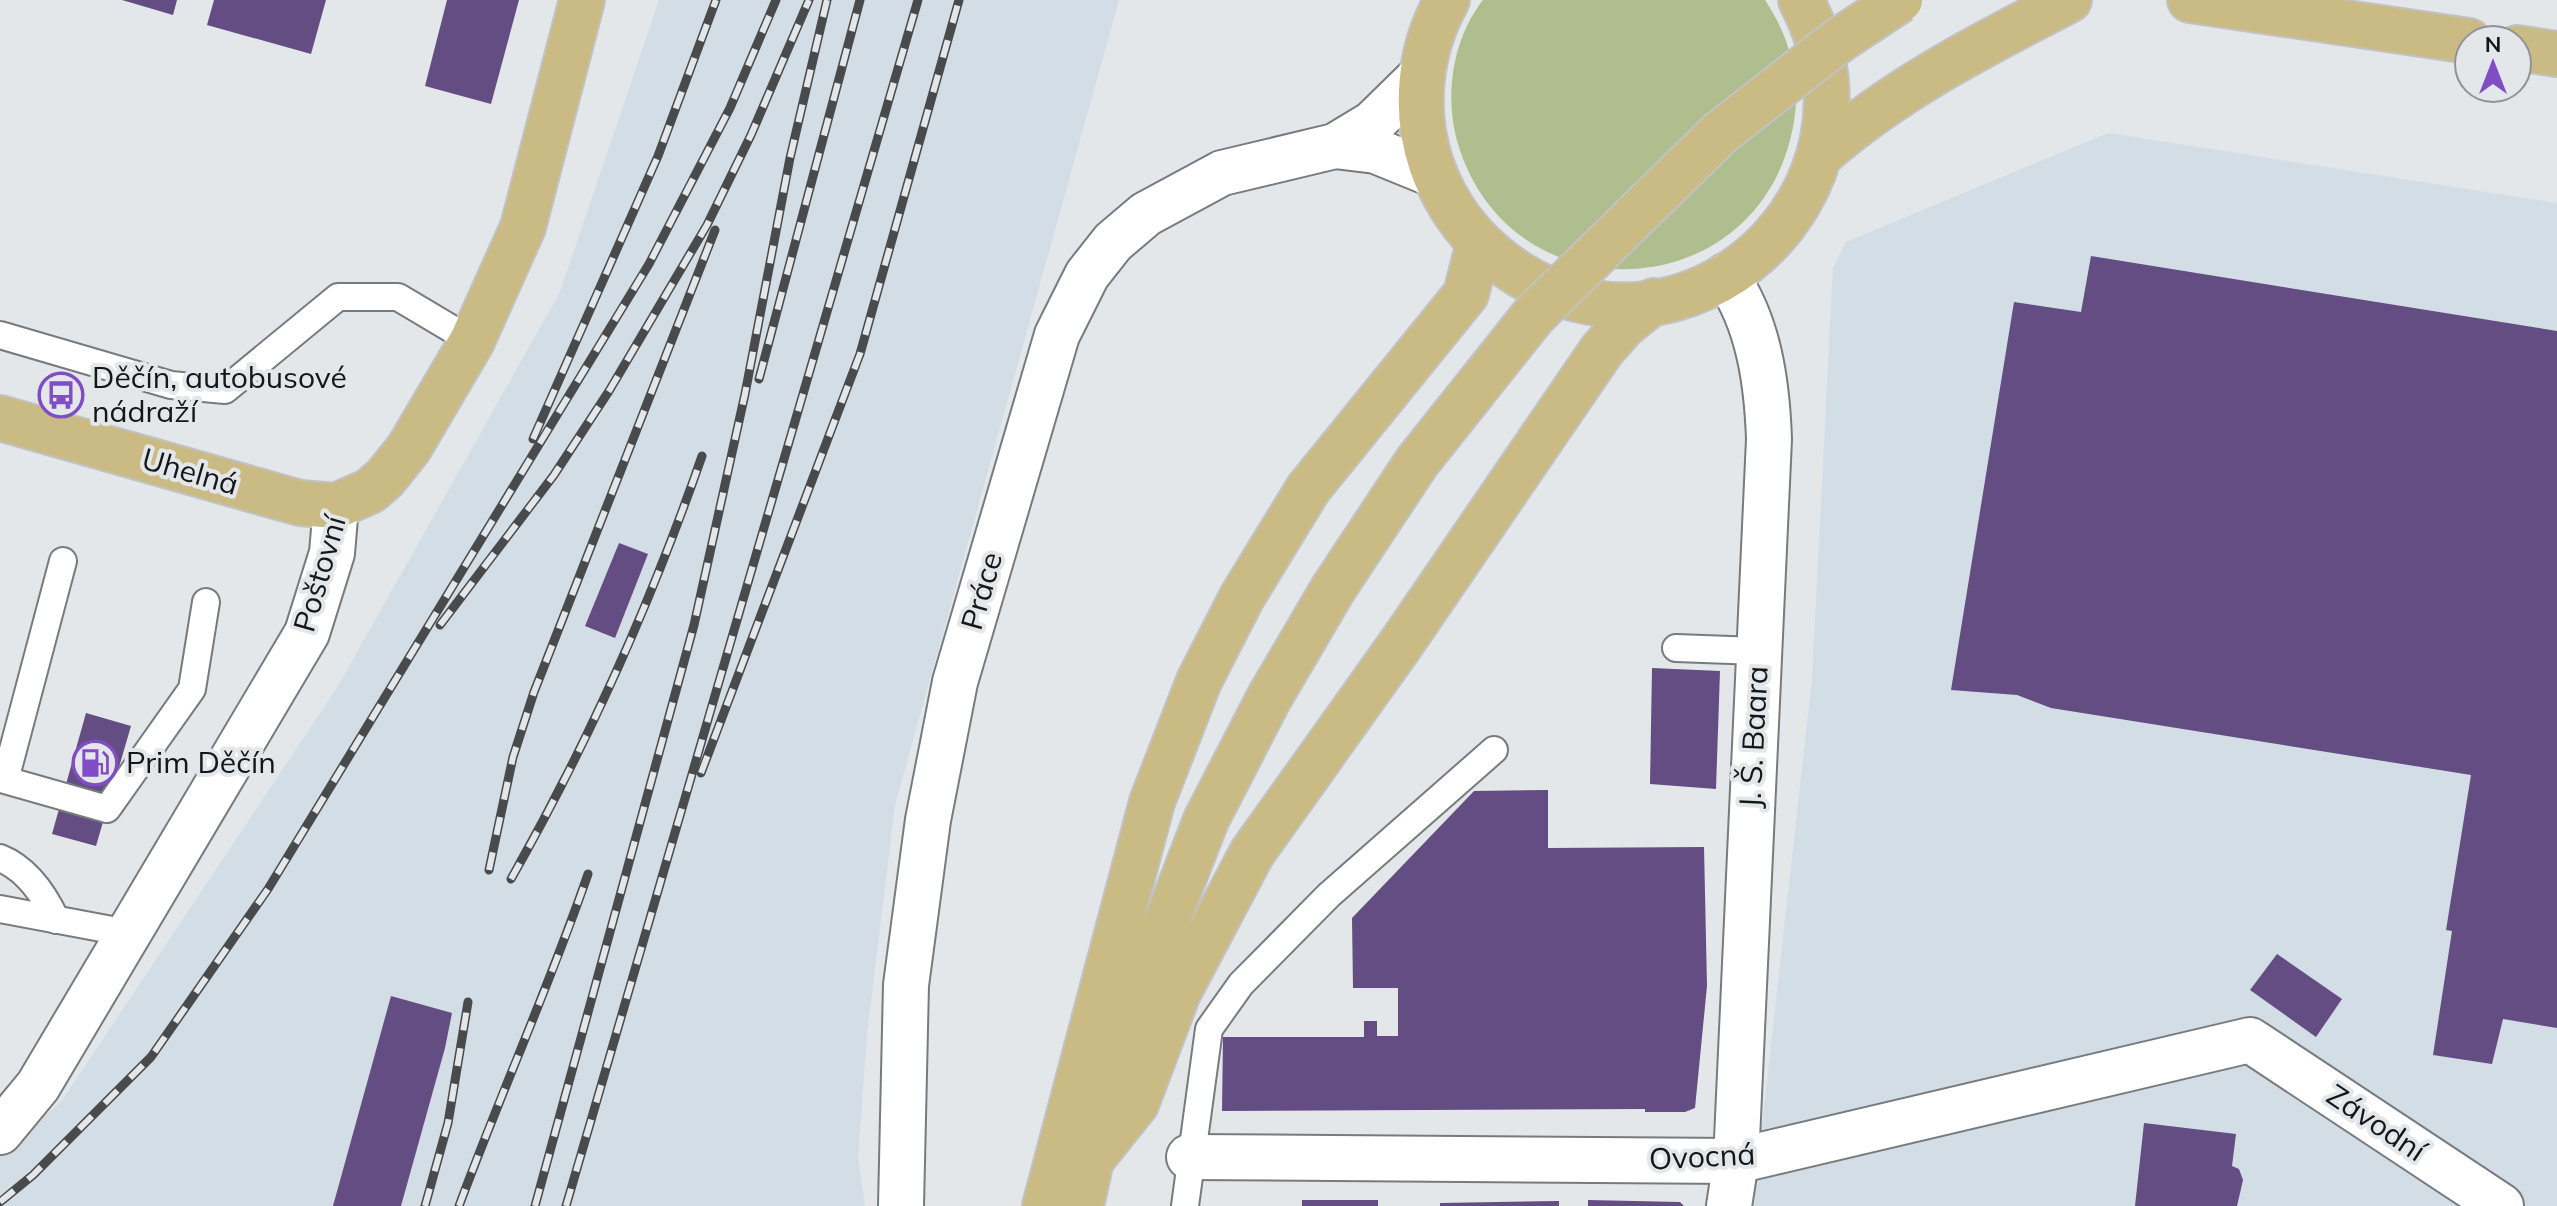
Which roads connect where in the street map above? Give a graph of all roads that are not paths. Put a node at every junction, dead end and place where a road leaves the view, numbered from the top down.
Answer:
1 (582, 0) edge
2 (1801, 0) edge
3 (1900, 0) edge
4 (2104, 0) edge
5 (2190, 0) edge
6 (2059, 6) edge
7 (1435, 9) edge
8 (2453, 39) edge
9 (2533, 50) edge
10 (2557, 54) edge
11 (1422, 75) junction
12 (1335, 146) junction
13 (1821, 154) junction
14 (1435, 175) junction
15 (1479, 243) junction
16 (1726, 276) junction
17 (1654, 301) junction
18 (0, 335) edge
19 (472, 341) junction
20 (0, 418) edge
21 (336, 506) junction
22 (63, 561) dead end
23 (206, 602) dead end
24 (1676, 648) dead end
25 (1758, 651) junction
26 (1494, 750) dead end
27 (0, 858) edge
28 (0, 909) edge
29 (56, 920) junction
30 (128, 933) junction
31 (2250, 1040) joint
32 (0, 1132) edge
33 (1189, 1157) junction
34 (1091, 1160) junction
35 (1736, 1161) junction
36 (901, 1206) edge
37 (1045, 1206) edge
38 (1081, 1206) edge
39 (1185, 1206) edge
40 (1729, 1206) edge
41 (2501, 1206) edge

1 - 19 main road, Poštovní
2 - 13 main road
3 - 34 main road, bridge
4 - 6 main road
5 - 8 main road
6 - 13 main road
7 - 11 main road
9 - 10 main road
11 - 12 street, Práce
11 - 14 main road
12 - 14 street, Práce
12 - 36 street, Práce
13 - 16 main road
14 - 15 main road
15 - 17 main road
15 - 37 main road
16 - 17 main road
16 - 25 street, J. Š. Baara
17 - 34 main road
18 - 19 lane
19 - 21 main road, Poštovní
20 - 21 main road, Uhelná
21 - 30 street, Poštovní
22 - 23 lane
24 - 25 lane
25 - 35 street, J. Š. Baara
26 - 33 lane
27 - 29 lane
28 - 29 lane
29 - 30 lane
30 - 32 street, Poštovní
31 - 35 street, Ovocná
31 - 41 street, Závodní
33 - 35 street, Ovocná
33 - 39 lane
34 - 38 main road
35 - 40 street, J. Š. Baara

